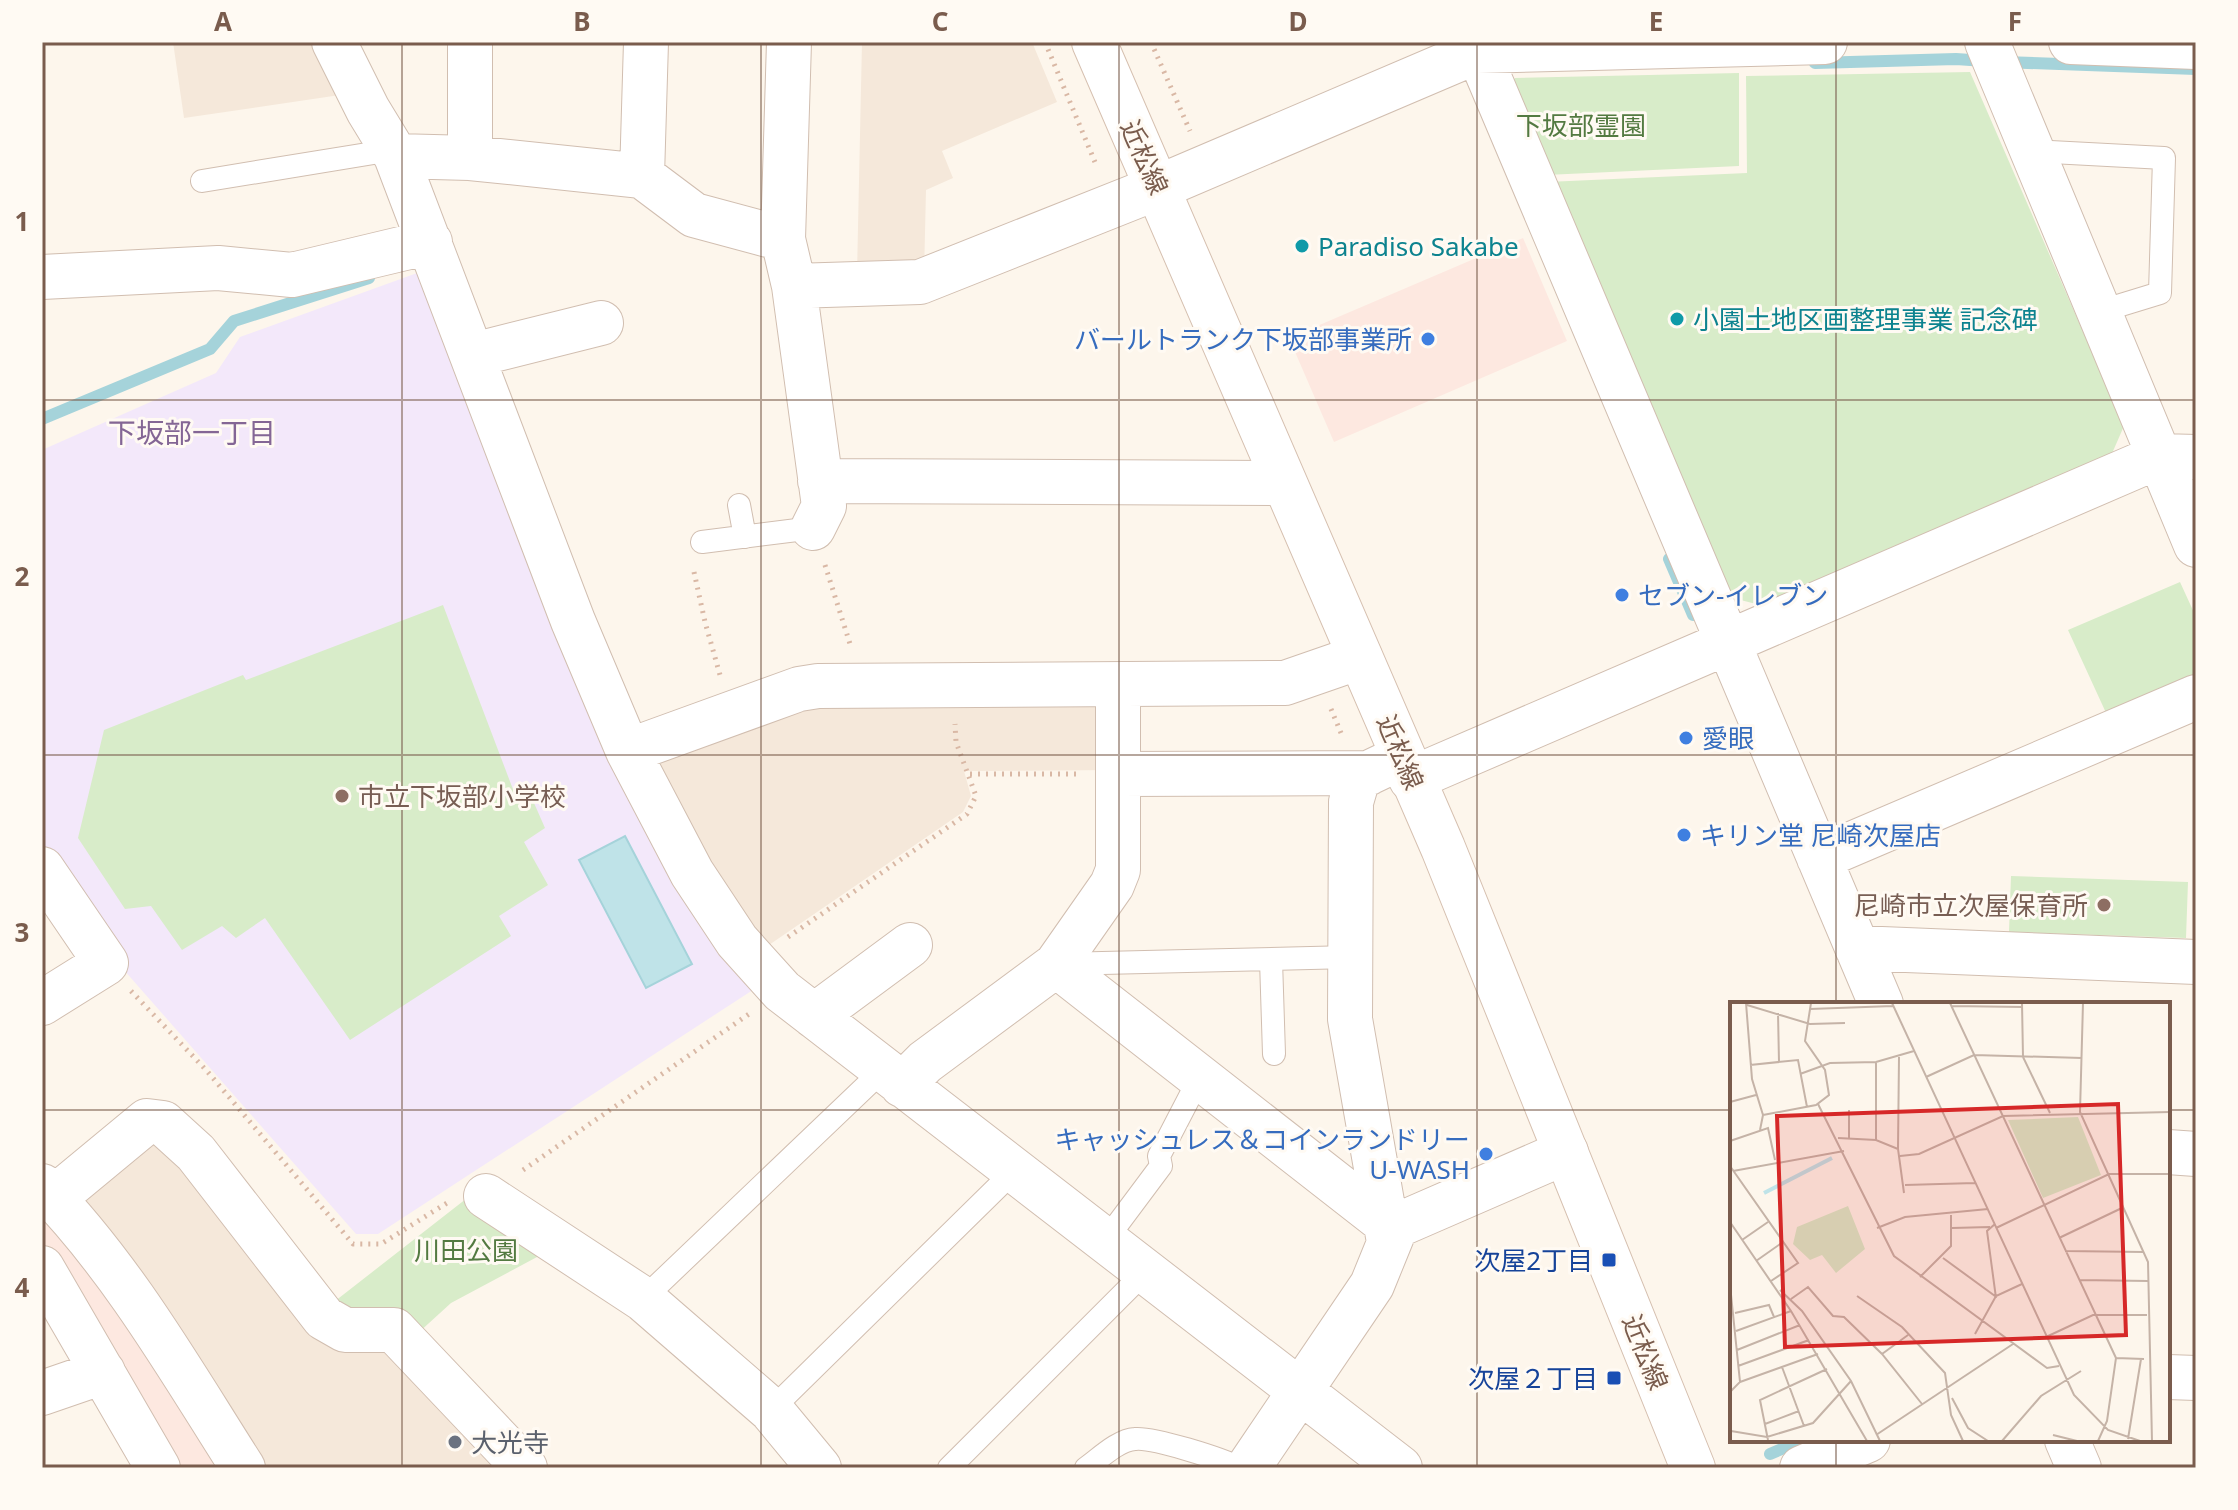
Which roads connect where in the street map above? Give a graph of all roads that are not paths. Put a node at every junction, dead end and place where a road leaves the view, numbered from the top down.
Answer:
1 (334, 42) edge
2 (470, 42) edge
3 (646, 42) edge
4 (789, 42) edge
5 (1094, 42) edge
6 (1786, 42) edge
7 (1825, 42) edge
8 (1987, 42) edge
9 (2071, 42) edge
10 (1476, 47) edge
11 (2196, 47) edge
12 (2031, 151) junction
13 (387, 153) junction
14 (470, 158) junction
15 (642, 176) junction
16 (202, 181) dead end
17 (1159, 187) junction
18 (783, 239) junction
19 (418, 245) junction
20 (42, 277) edge
21 (794, 286) junction
22 (2098, 312) junction
23 (601, 323) dead end
24 (473, 355) junction
25 (2178, 456) edge
26 (820, 481) junction
27 (1284, 483) junction
28 (739, 505) dead end
29 (813, 528) joint
30 (745, 537) junction
31 (702, 542) dead end
32 (2196, 545) edge
33 (1728, 641) junction
34 (1360, 657) junction
35 (1118, 685) junction
36 (2196, 697) edge
37 (628, 751) junction
38 (1394, 770) junction
39 (1118, 774) junction
40 (1819, 858) junction
41 (42, 869) edge
42 (910, 945) dead end
43 (1857, 948) junction
44 (1351, 957) junction
45 (1271, 960) junction
46 (2196, 962) edge
47 (1056, 965) junction
48 (784, 989) junction
49 (1880, 1002) edge
50 (42, 1003) edge
51 (1274, 1054) dead end
52 (892, 1077) junction
53 (1200, 1077) junction
54 (1566, 1152) junction
55 (2170, 1152) edge
56 (2196, 1154) edge
57 (1014, 1171) junction
58 (48, 1192) edge
59 (486, 1196) road end
60 (1387, 1232) junction
61 (1105, 1241) junction
62 (1145, 1272) junction
63 (44, 1276) edge
64 (643, 1299) junction
65 (103, 1372) junction
66 (2170, 1377) edge
67 (2196, 1378) edge
68 (1300, 1391) junction
69 (42, 1393) edge
70 (771, 1410) junction
71 (1863, 1442) edge
72 (2068, 1442) edge
73 (809, 1465) edge
74 (158, 1468) edge
75 (243, 1468) edge
76 (525, 1468) edge
77 (949, 1468) edge
78 (1086, 1468) edge
79 (1239, 1468) edge
80 (1248, 1468) edge
81 (1400, 1468) edge
82 (1693, 1468) edge
83 (1802, 1468) edge
84 (2079, 1468) edge

1 - 13 street
2 - 14 street
3 - 15 street
4 - 18 street
5 - 17 street, 近松線
6 - 7 street
6 - 10 street
8 - 12 street
9 - 11 street
10 - 17 street
10 - 33 street
12 - 22 street
12 - 22 lane
13 - 14 street
13 - 16 lane
13 - 19 street
14 - 15 street
15 - 18 street
17 - 21 street
17 - 27 street, 近松線
18 - 21 street
19 - 20 street
19 - 24 street
21 - 26 street
22 - 25 street
23 - 24 street
24 - 37 street
25 - 32 street
25 - 33 street
26 - 27 street
26 - 29 street
27 - 34 street, 近松線
28 - 30 lane
29 - 30 lane
30 - 31 lane
33 - 38 street
33 - 40 street
34 - 35 street
34 - 38 street, 近松線
35 - 37 street
35 - 39 street
36 - 40 street
37 - 48 street
38 - 39 street
38 - 44 street
38 - 54 street, 近松線
39 - 47 street
40 - 43 street
41 - 50 street
42 - 48 street
43 - 46 street
43 - 49 street
44 - 45 lane
44 - 60 street
45 - 47 lane
45 - 51 lane
47 - 52 street
47 - 53 street
48 - 52 street
52 - 57 street
52 - 64 lane
53 - 60 street
53 - 61 lane
54 - 60 street
54 - 82 street, 近松線
55 - 56 street
57 - 61 street
57 - 70 lane
58 - 75 street
58 - 76 street
59 - 64 street
60 - 68 street
61 - 62 street
62 - 68 street
62 - 77 lane
63 - 65 street
64 - 70 street
65 - 69 street
65 - 74 street
66 - 67 street
68 - 80 street
68 - 81 street
70 - 73 street
71 - 83 street
72 - 84 street
78 - 79 lane

